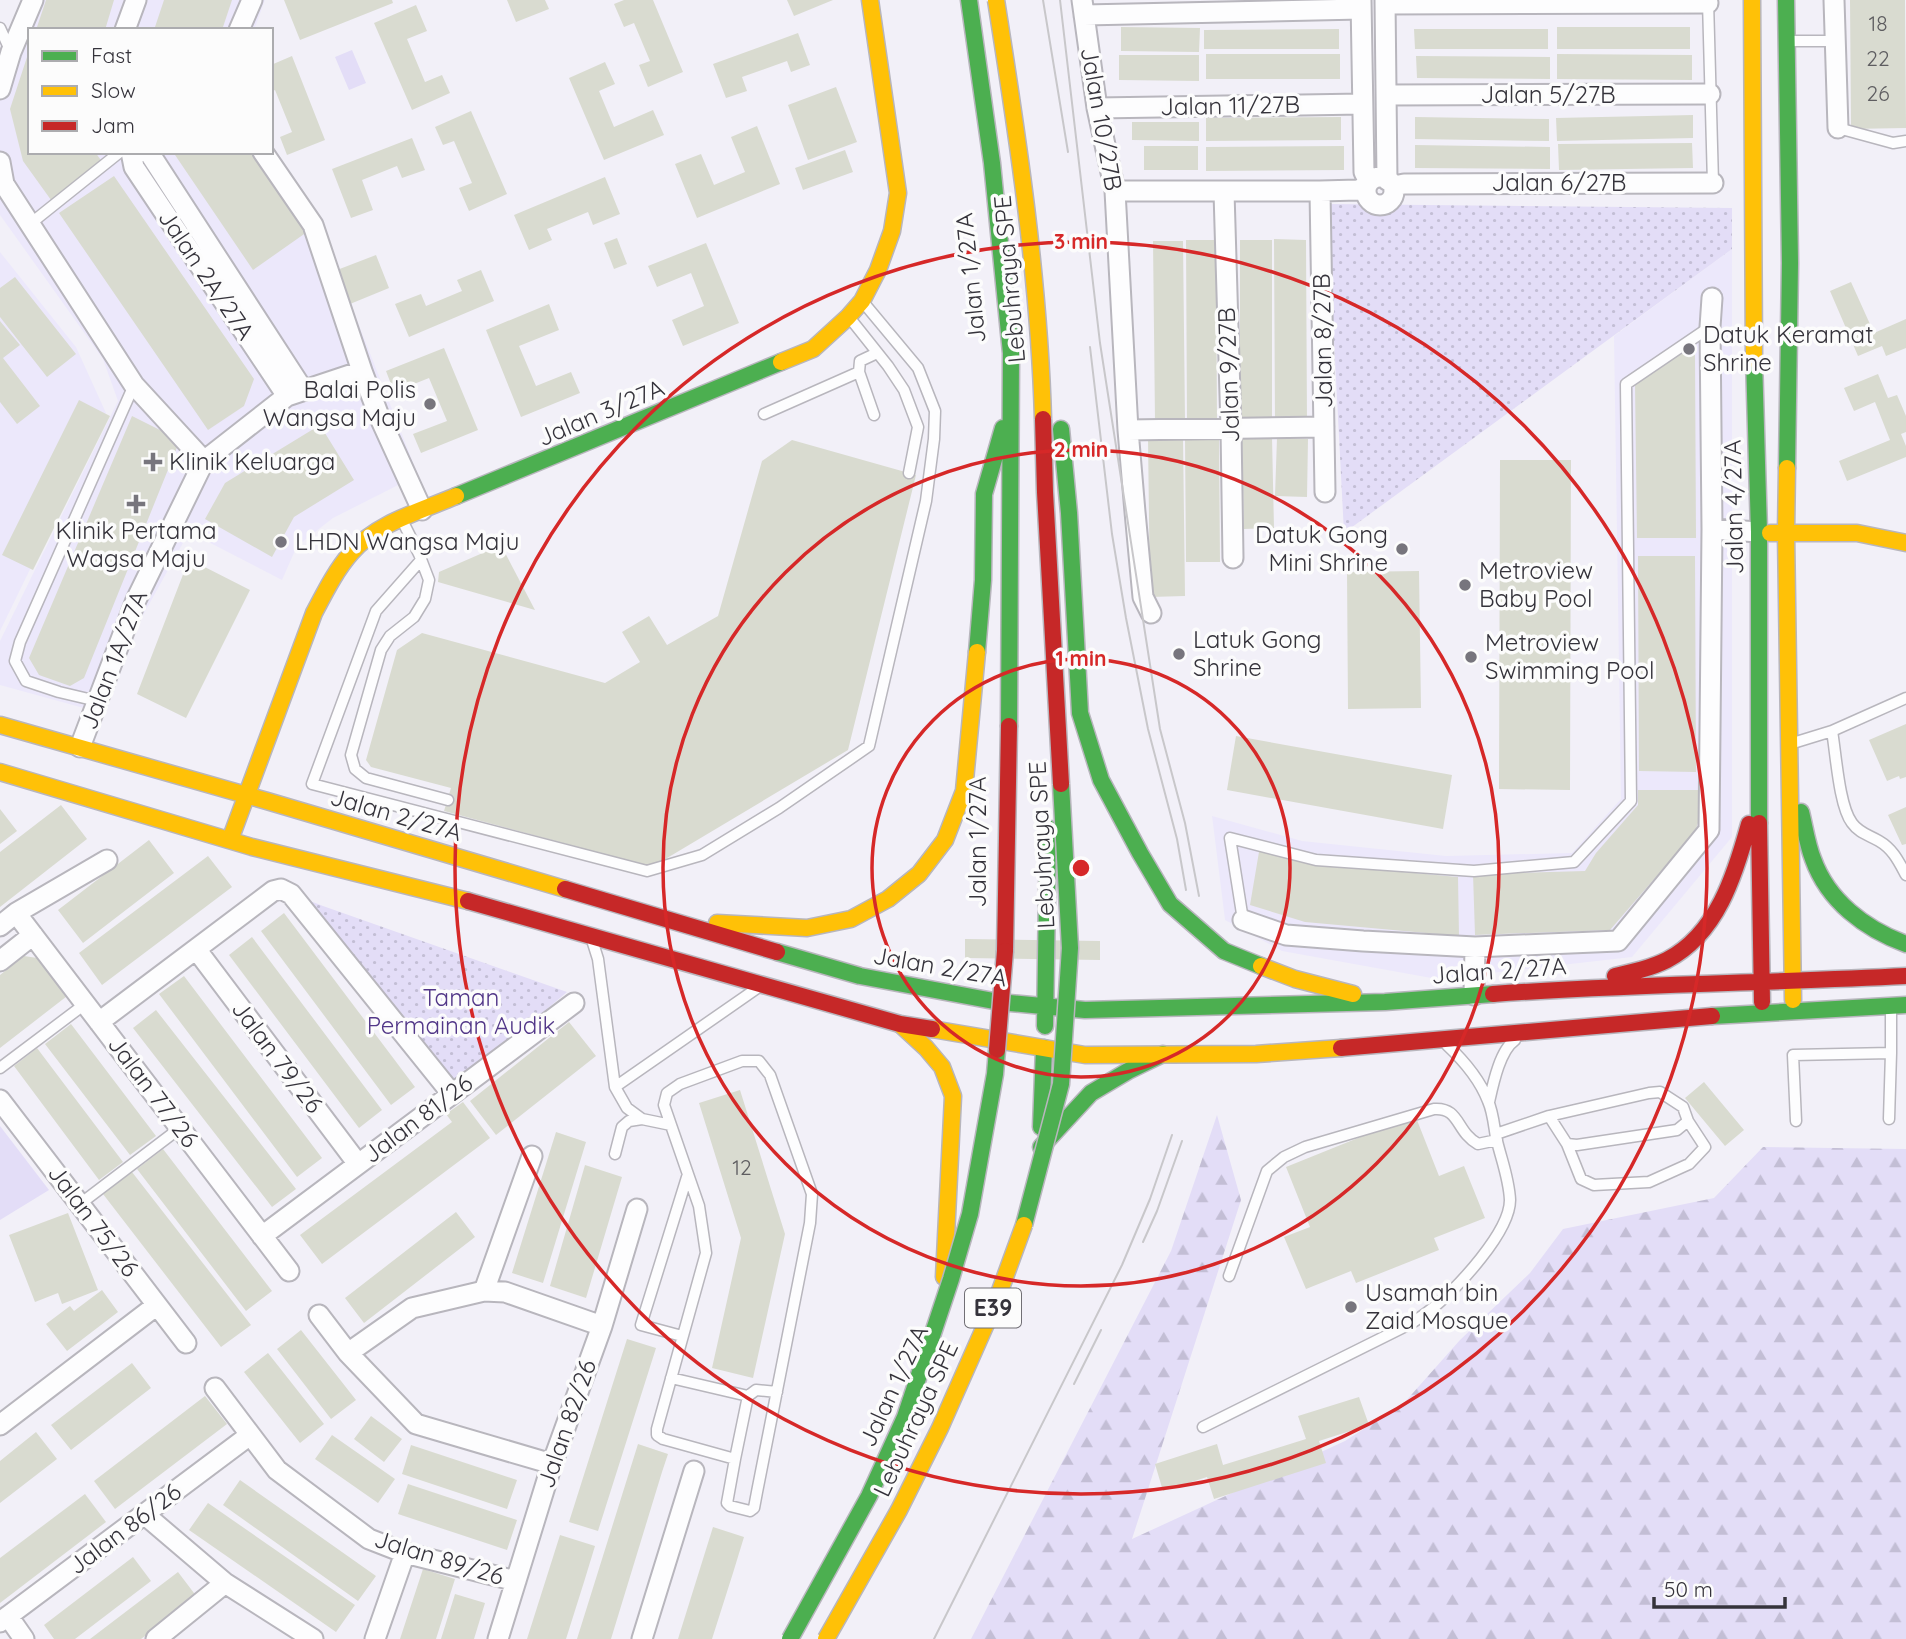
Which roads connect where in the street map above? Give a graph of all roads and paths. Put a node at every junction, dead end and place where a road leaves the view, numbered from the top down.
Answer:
1 (33, 0) edge
2 (136, 0) edge
3 (252, 0) edge
4 (870, 0) edge
5 (959, 0) edge
6 (969, 0) edge
7 (996, 0) edge
8 (1005, 0) edge
9 (1752, 0) edge
10 (1786, 0) edge
11 (1834, 0) edge
12 (1385, 2) edge
13 (1708, 2) edge
14 (1361, 5) edge
15 (1083, 7) edge
16 (0, 28) edge
17 (126, 28) edge
18 (240, 28) edge
19 (1786, 41) junction
20 (1835, 41) junction
21 (11, 52) junction
22 (0, 89) edge
23 (1710, 94) junction
24 (1387, 95) junction
25 (1362, 104) junction
26 (1097, 108) junction
27 (1838, 128) joint
28 (1906, 141) edge
29 (117, 154) edge
30 (131, 154) edge
31 (150, 154) edge
32 (264, 154) edge
33 (0, 162) edge
34 (1713, 183) joint
35 (2, 185) edge
36 (1380, 187) junction
37 (1115, 191) junction
38 (1320, 191) junction
39 (1224, 192) junction
40 (30, 223) junction
41 (1712, 298) dead end
42 (862, 301) junction
43 (848, 317) junction
44 (1710, 327) junction
45 (877, 353) junction
46 (362, 370) junction
47 (859, 372) junction
48 (134, 385) junction
49 (1057, 389) dead end
50 (295, 393) junction
51 (764, 414) dead end
52 (874, 415) dead end
53 (1324, 427) junction
54 (1003, 428) junction
55 (1231, 428) junction
56 (1128, 430) junction
57 (204, 461) junction
58 (909, 473) dead end
59 (1325, 492) dead end
60 (422, 510) junction
61 (402, 519) junction
62 (1712, 530) junction
63 (1759, 533) junction
64 (1786, 533) junction
65 (1906, 543) edge
66 (1233, 558) dead end
67 (421, 559) junction
68 (1151, 613) dead end
69 (1906, 698) edge
70 (97, 701) junction
71 (0, 725) edge
72 (1832, 731) junction
73 (1789, 744) junction
74 (80, 747) junction
75 (0, 772) edge
76 (1790, 772) junction
77 (1758, 793) junction
78 (245, 795) junction
79 (448, 800) dead end
80 (231, 834) junction
81 (107, 860) dead end
82 (1906, 876) edge
83 (16, 913) junction
84 (1243, 920) joint
85 (679, 922) junction
86 (0, 926) edge
87 (33, 935) junction
88 (591, 936) junction
89 (1906, 944) edge
90 (1475, 947) junction
91 (196, 949) junction
92 (1000, 958) junction
93 (0, 961) edge
94 (1047, 965) junction
95 (1906, 976) edge
96 (1761, 982) junction
97 (1793, 982) junction
98 (763, 985) junction
99 (1550, 990) junction
100 (1474, 995) junction
101 (999, 1002) junction
102 (1385, 1002) junction
103 (85, 1003) junction
104 (574, 1003) dead end
105 (1898, 1005) edge
106 (1046, 1007) junction
107 (1793, 1010) junction
108 (1762, 1013) junction
109 (99, 1022) junction
110 (900, 1024) junction
111 (1525, 1033) junction
112 (996, 1040) junction
113 (1440, 1040) junction
114 (1044, 1048) junction
115 (1891, 1053) junction
116 (1163, 1054) junction
117 (0, 1068) edge
118 (615, 1087) junction
119 (452, 1094) junction
120 (0, 1100) edge
121 (1489, 1102) junction
122 (1549, 1116) junction
123 (642, 1118) junction
124 (1889, 1119) dead end
125 (1688, 1121) junction
126 (1796, 1121) dead end
127 (671, 1125) junction
128 (180, 1128) junction
129 (1496, 1137) junction
130 (1567, 1144) junction
131 (1040, 1148) junction
132 (615, 1154) dead end
133 (532, 1156) dead end
134 (358, 1164) junction
135 (688, 1174) junction
136 (80, 1204) junction
137 (637, 1209) dead end
138 (262, 1236) junction
139 (289, 1271) dead end
140 (1229, 1276) dead end
141 (484, 1291) junction
142 (157, 1305) junction
143 (319, 1315) dead end
144 (602, 1326) junction
145 (682, 1336) junction
146 (186, 1343) dead end
147 (940, 1352) junction
148 (348, 1353) junction
149 (671, 1378) junction
150 (215, 1388) dead end
151 (777, 1392) junction
152 (748, 1396) junction
153 (0, 1425) edge
154 (1203, 1427) dead end
155 (250, 1436) junction
156 (735, 1459) junction
157 (552, 1464) junction
158 (694, 1471) dead end
159 (144, 1514) junction
160 (405, 1553) junction
161 (516, 1581) junction
162 (225, 1583) junction
163 (4, 1619) edge
164 (24, 1639) edge
165 (156, 1639) edge
166 (313, 1639) edge
167 (375, 1639) edge
168 (498, 1639) edge
169 (642, 1639) edge
170 (781, 1639) edge
171 (790, 1639) edge
172 (825, 1639) edge
173 (839, 1639) edge

1 - 21 street
2 - 17 street
3 - 18 street
4 - 42 main road, Jalan 3/27A
5 - 54 main road, Jalan 1/27A
6 - 171 main road, Lebuhraya SPE / E39, bridge
7 - 172 main road, Lebuhraya SPE / E39, bridge
8 - 49 main road
9 - 63 main road, Jalan 4/27A
10 - 19 main road
11 - 20 street
12 - 13 street
12 - 24 street
13 - 23 lane
14 - 15 street
14 - 25 street
15 - 26 street, Jalan 10/27B
16 - 21 lane
19 - 20 lane
19 - 64 main road
20 - 27 street
21 - 22 street
23 - 24 street, Jalan 5/27B
23 - 34 lane
24 - 36 street
25 - 26 street, Jalan 11/27B
25 - 36 street
26 - 37 street, Jalan 10/27B
27 - 28 lane
29 - 40 lane
30 - 50 street, Jalan 2A/27A
31 - 50 street, Jalan 2A/27A
32 - 46 street
33 - 35 street
34 - 36 street, Jalan 6/27B
35 - 40 street
36 - 38 street, Jalan 6/27B
37 - 39 street, Jalan 6/27B
37 - 56 street, Jalan 10/27B
38 - 39 street, Jalan 6/27B
38 - 53 street, Jalan 8/27B
39 - 55 street, Jalan 9/27B
40 - 48 street
41 - 44 street
42 - 43 main road, Jalan 3/27A
42 - 67 lane
43 - 45 lane
43 - 60 main road, Jalan 3/27A
44 - 62 street
44 - 84 lane
45 - 47 lane
45 - 58 lane
46 - 50 street, Jalan 1A/27A
46 - 60 street
47 - 51 lane
47 - 52 lane
48 - 57 street
48 - 70 lane
50 - 57 street, Jalan 1A/27A
53 - 55 street
53 - 59 street, Jalan 8/27B
54 - 85 main road
54 - 92 main road, Jalan 1/27A
55 - 56 street
55 - 66 street, Jalan 9/27B
56 - 68 street, Jalan 10/27B
57 - 70 street, Jalan 1A/27A
60 - 61 main road, Jalan 3/27A
61 - 67 lane
61 - 78 main road, Jalan 3/27A
62 - 63 street
62 - 90 street
63 - 64 main road
63 - 77 main road, Jalan 4/27A
64 - 65 main road
64 - 73 main road
67 - 79 lane
69 - 72 lane
70 - 74 street, Jalan 1A/27A
71 - 74 main road, Jalan 2/27A
72 - 73 lane
72 - 82 lane
73 - 76 main road
74 - 78 main road, Jalan 2/27A
75 - 80 main road
76 - 89 main road
76 - 97 main road
77 - 96 main road, Jalan 4/27A
77 - 99 main road
78 - 80 main road, Jalan 3/27A
78 - 85 main road, Jalan 2/27A
80 - 88 main road
81 - 83 street
83 - 86 street
83 - 87 street, Jalan 77/26
84 - 90 street
85 - 101 main road, Jalan 2/27A
87 - 93 street
87 - 103 street, Jalan 77/26
88 - 98 main road
88 - 118 lane
90 - 100 street
91 - 109 street
91 - 119 street
91 - 134 street, Jalan 79/26
92 - 94 main road
92 - 101 main road, Jalan 1/27A
94 - 102 main road
94 - 106 main road
95 - 97 main road, Jalan 2/27A
96 - 97 main road, Jalan 2/27A
96 - 99 main road, Jalan 2/27A
96 - 108 main road, Jalan 4/27A
97 - 107 main road
98 - 110 main road
98 - 118 lane
99 - 100 main road, Jalan 2/27A
100 - 102 main road, Jalan 2/27A
101 - 106 main road, Jalan 2/27A
101 - 112 main road, Jalan 1/27A
102 - 106 main road, Jalan 2/27A
103 - 109 street, Jalan 77/26
103 - 117 lane
104 - 119 street, Jalan 81/26
105 - 107 main road
105 - 115 lane
106 - 114 main road
107 - 108 main road
108 - 111 main road
109 - 128 street, Jalan 77/26
110 - 112 main road
110 - 147 main road
111 - 113 main road
111 - 121 lane
112 - 114 main road
112 - 147 main road, Jalan 1/27A
113 - 116 main road
113 - 121 lane
114 - 116 main road
114 - 131 main road
115 - 124 lane
115 - 126 lane
116 - 131 main road
118 - 123 lane
119 - 134 street, Jalan 81/26
120 - 136 street, Jalan 75/26
121 - 129 lane
122 - 125 lane
122 - 129 lane
122 - 130 lane
123 - 127 lane
123 - 132 lane
125 - 130 lane
125 - 130 lane
127 - 135 lane
127 - 151 lane
128 - 136 lane
128 - 138 street, Jalan 77/26
129 - 140 lane
129 - 154 lane
131 - 173 main road
133 - 141 street
134 - 138 street, Jalan 81/26
135 - 145 lane
135 - 145 lane
136 - 142 street, Jalan 75/26
137 - 144 street, Jalan 82/26
138 - 139 street, Jalan 77/26
141 - 144 street
141 - 148 street
142 - 146 street, Jalan 75/26
142 - 153 street
143 - 148 street
144 - 157 street, Jalan 82/26
145 - 149 lane
147 - 170 main road, Jalan 1/27A
148 - 157 street
149 - 152 lane
149 - 156 lane
150 - 155 street, Jalan 89/26
151 - 152 lane
151 - 156 lane
152 - 156 lane
155 - 159 street, Jalan 86/26
155 - 160 street, Jalan 89/26
157 - 161 street, Jalan 82/26
158 - 169 street
159 - 162 street
159 - 163 street, Jalan 86/26
160 - 161 street, Jalan 89/26
160 - 167 street
161 - 168 street, Jalan 82/26
162 - 165 street
162 - 166 street
163 - 164 street

